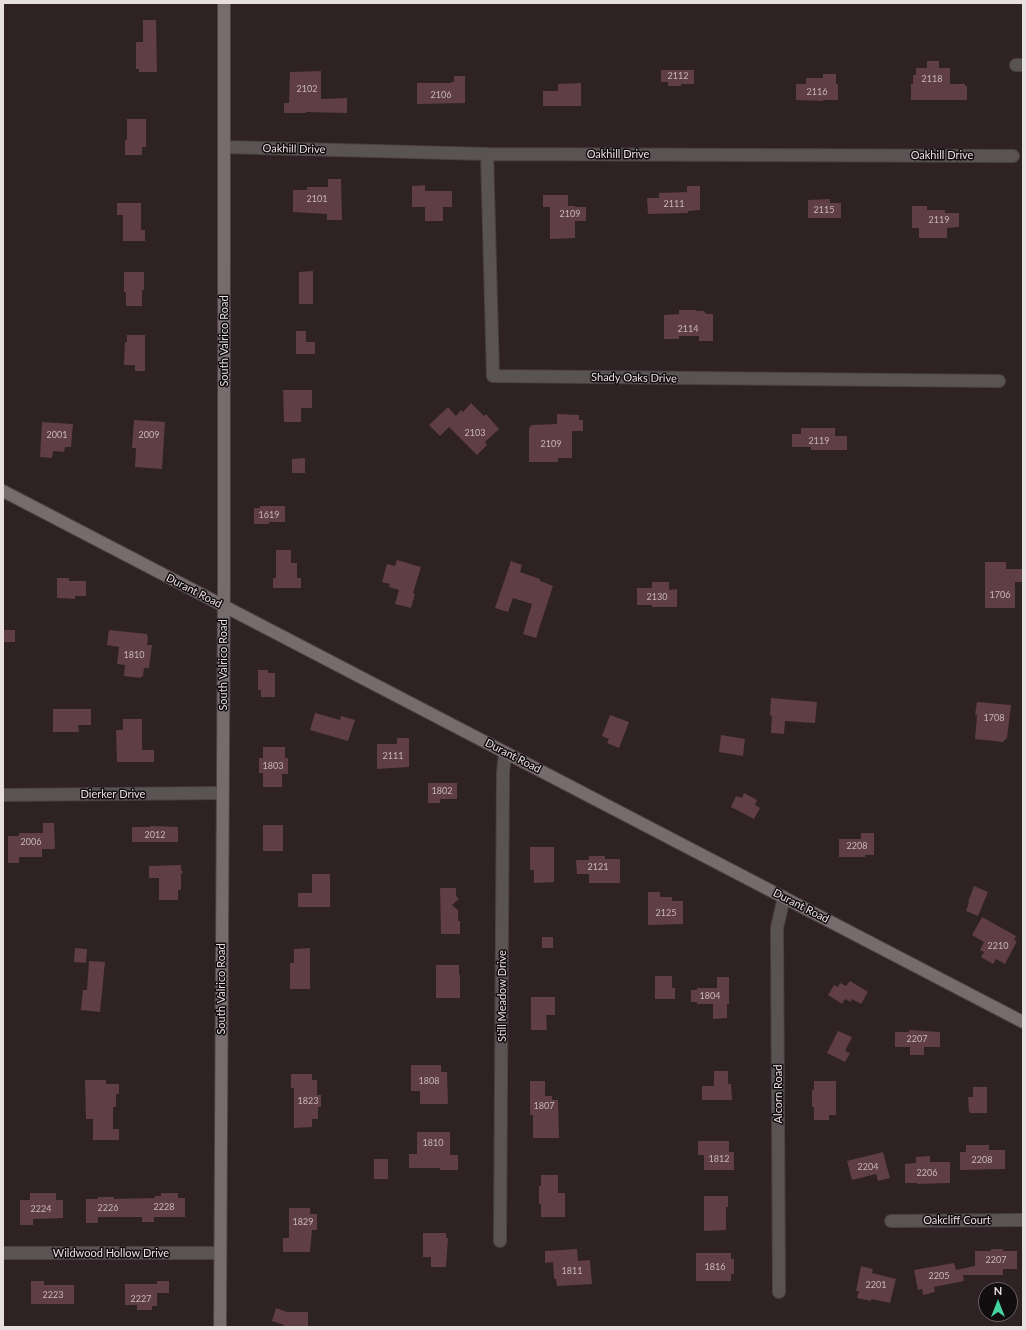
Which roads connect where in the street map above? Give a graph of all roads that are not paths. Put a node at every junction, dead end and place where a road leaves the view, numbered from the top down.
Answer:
1 (224, 3) edge
2 (224, 147) junction
3 (487, 154) junction
4 (1013, 156) dead end
5 (998, 381) dead end
6 (3, 491) edge
7 (223, 606) junction
8 (505, 752) junction
9 (222, 793) junction
10 (3, 795) edge
11 (784, 897) junction
12 (1023, 1022) edge
13 (1023, 1220) edge
14 (891, 1221) dead end
15 (500, 1241) dead end
16 (220, 1252) junction
17 (3, 1253) edge
18 (779, 1292) dead end
19 (220, 1327) edge

1 - 2 street, South Valrico Road
2 - 3 street, Oakhill Drive
2 - 7 street, South Valrico Road
3 - 4 street, Oakhill Drive
3 - 5 street, Shady Oaks Drive
6 - 7 street, Durant Road
7 - 8 street, Durant Road
7 - 9 street, South Valrico Road
8 - 11 street, Durant Road
8 - 15 street, Still Meadow Drive
9 - 10 street, Dierker Drive
9 - 16 street, South Valrico Road
11 - 12 street, Durant Road
11 - 18 street, Alcorn Road
13 - 14 street, Oakcliff Court
16 - 17 street, Wildwood Hollow Drive
16 - 19 street, South Valrico Road

